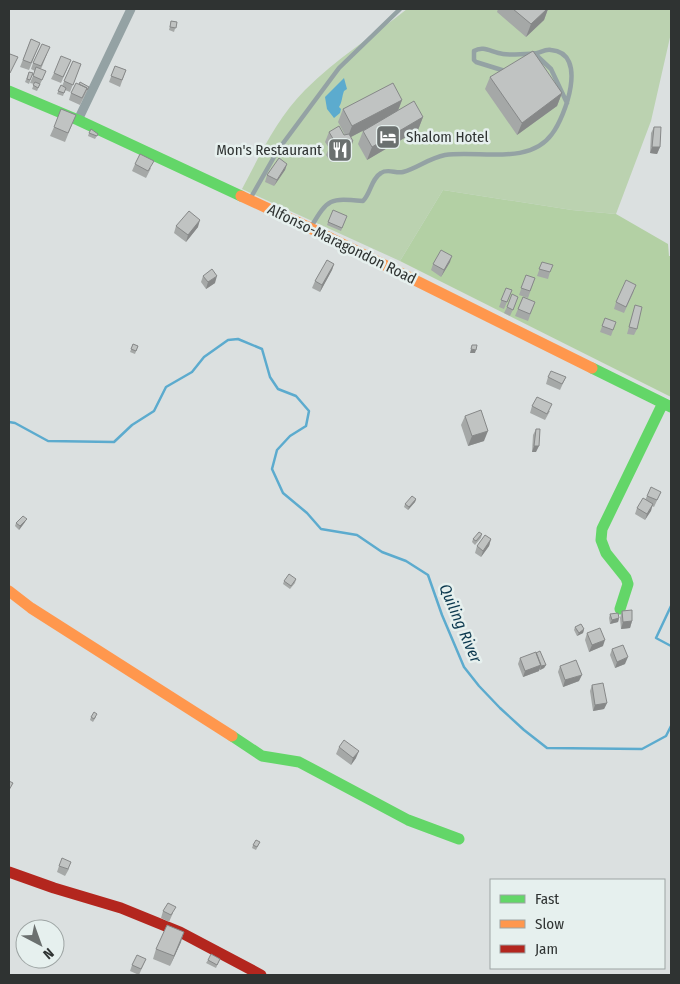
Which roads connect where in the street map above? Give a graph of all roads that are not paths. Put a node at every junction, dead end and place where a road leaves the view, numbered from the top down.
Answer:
1 (131, 9) edge
2 (400, 9) edge
3 (535, 54) junction
4 (505, 71) edge
5 (9, 91) edge
6 (567, 103) junction
7 (78, 120) junction
8 (250, 200) junction
9 (310, 228) junction
10 (667, 405) edge
11 (9, 591) edge
12 (620, 610) edge
13 (459, 839) dead end
14 (9, 872) edge
15 (261, 975) edge

1 - 7 street
2 - 8 lane
3 - 4 lane
3 - 6 lane
3 - 6 lane
5 - 7 street, Alfonso-Maragondon Road
6 - 9 lane
7 - 8 street, Alfonso-Maragondon Road
8 - 9 street, Alfonso-Maragondon Road
9 - 10 street, Alfonso-Maragondon Road
10 - 12 street
11 - 13 street
14 - 15 street

